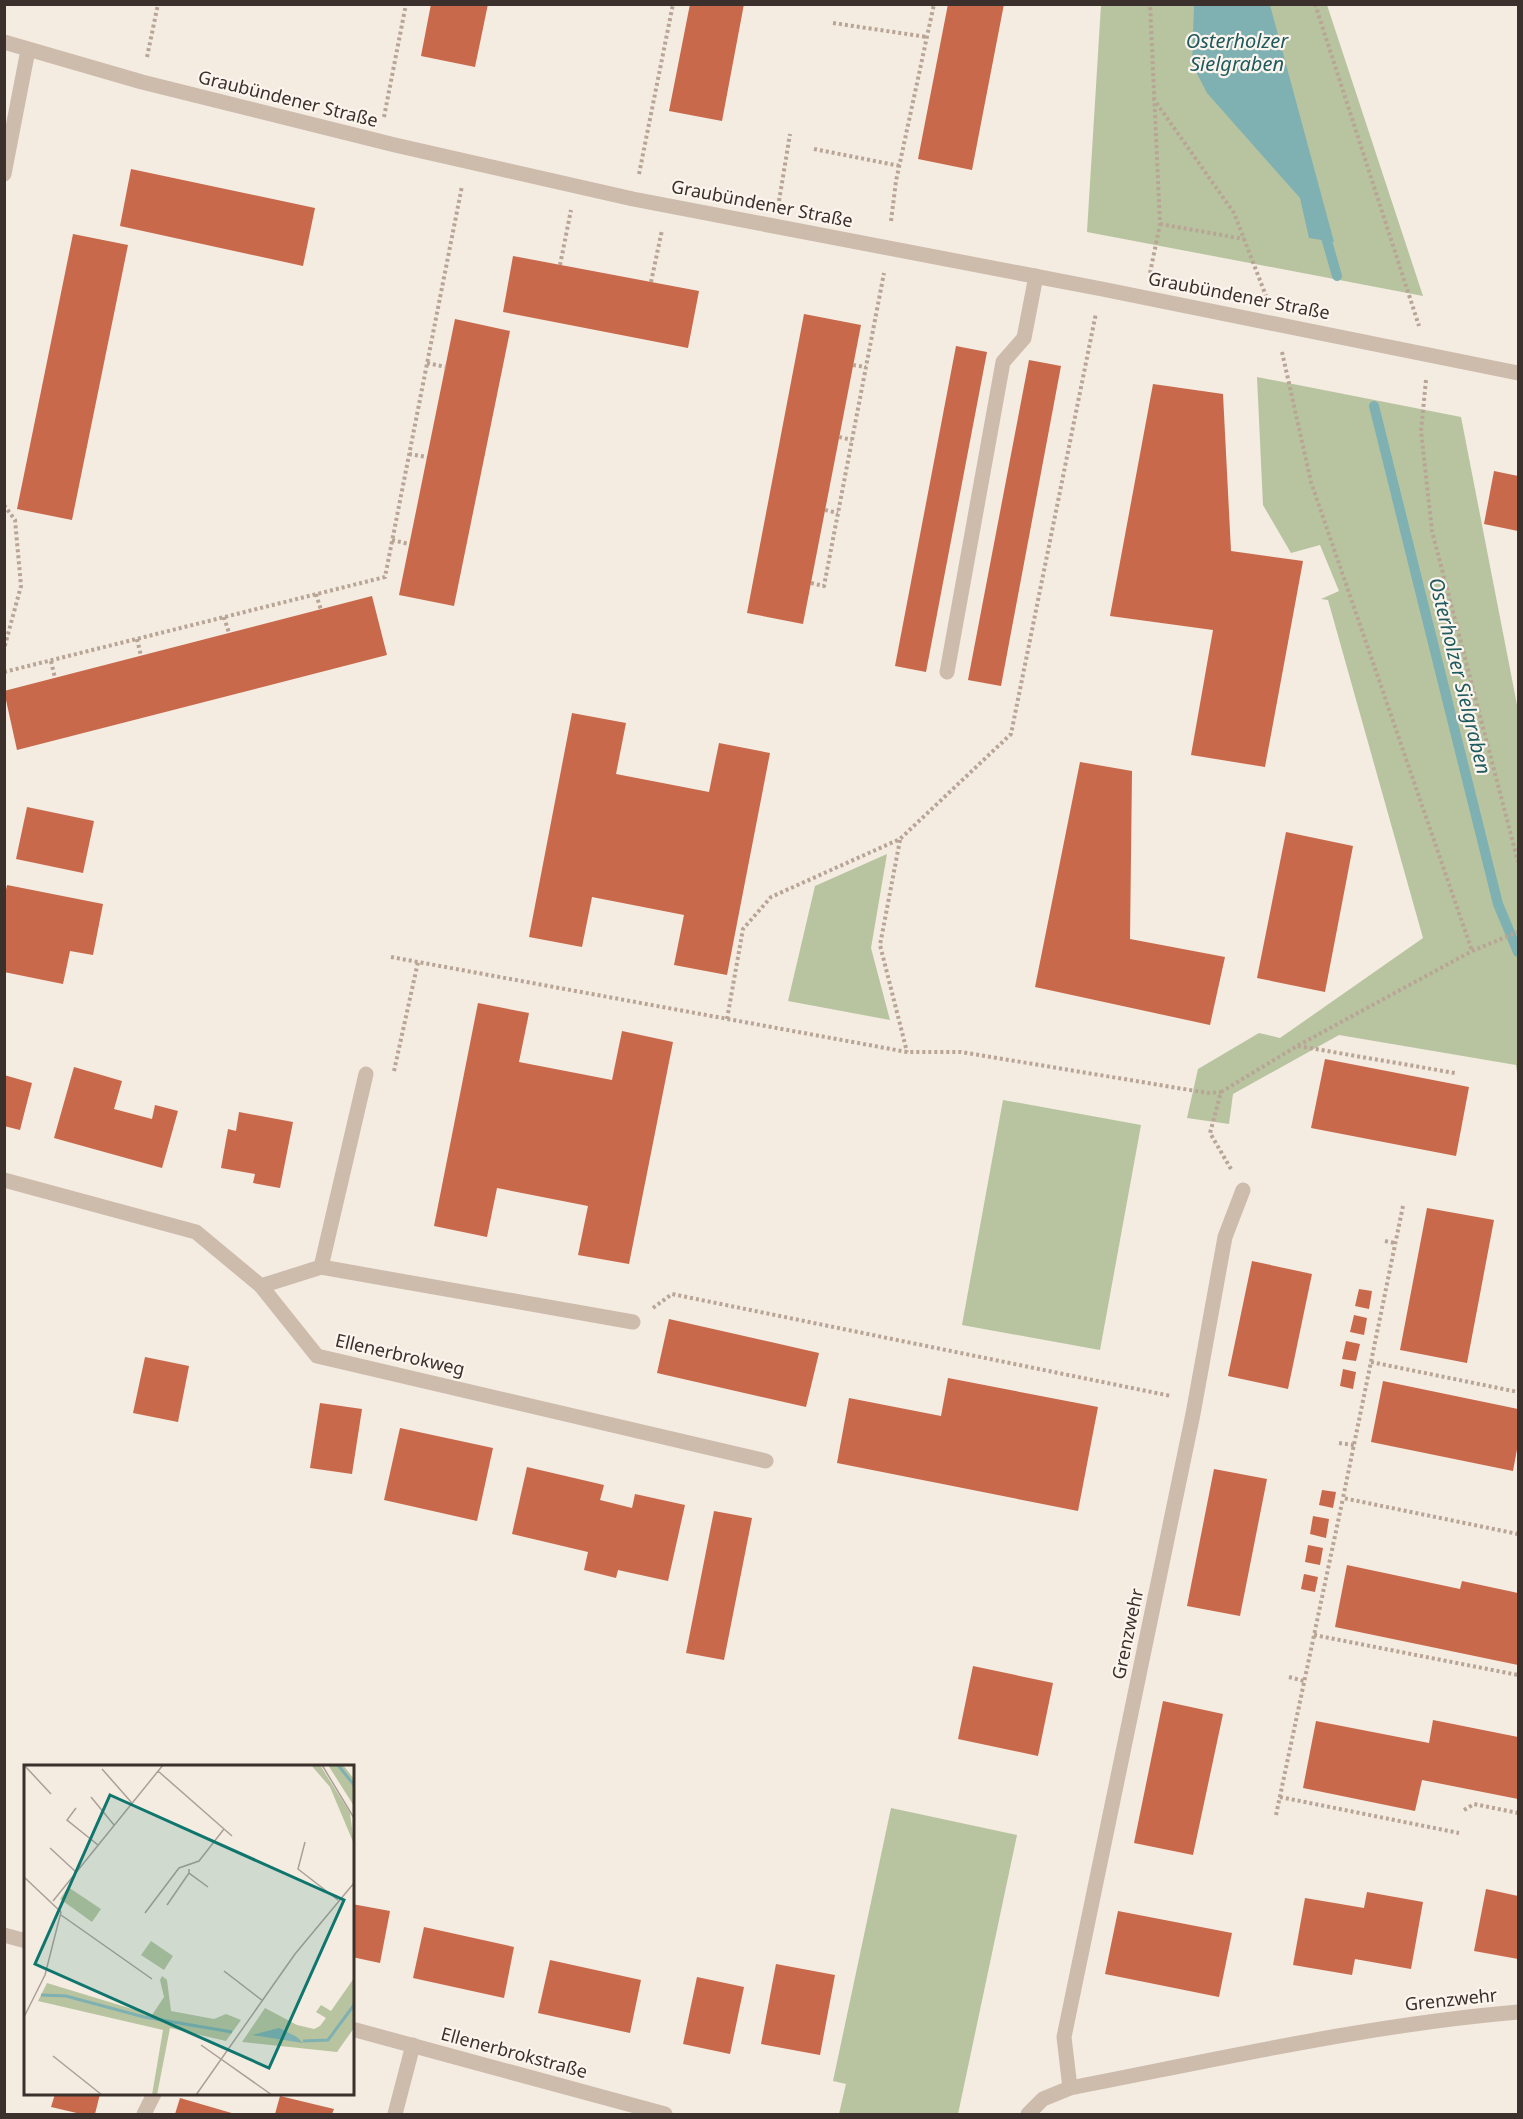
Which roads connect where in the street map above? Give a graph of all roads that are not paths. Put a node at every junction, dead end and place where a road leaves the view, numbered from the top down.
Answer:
1 (4, 42) edge
2 (28, 50) junction
3 (4, 174) edge
4 (1036, 276) junction
5 (1518, 373) edge
6 (947, 672) dead end
7 (366, 1074) dead end
8 (4, 1180) edge
9 (1243, 1190) road end
10 (321, 1267) junction
11 (261, 1286) junction
12 (633, 1322) road end
13 (766, 1461) dead end
14 (4, 1935) edge
15 (24, 1940) edge
16 (1518, 2012) edge
17 (354, 2030) edge
18 (413, 2045) junction
19 (1070, 2088) junction
20 (154, 2095) edge
21 (144, 2115) edge
22 (395, 2115) edge
23 (665, 2115) edge
24 (1028, 2115) edge

1 - 2 street, Graubündener Straße
2 - 3 street
2 - 4 street, Graubündener Straße
4 - 5 street, Graubündener Straße
4 - 6 street
7 - 10 street
8 - 11 street, Ellenerbrokweg
9 - 19 street, Grenzwehr
10 - 11 street
10 - 12 street
11 - 13 street, Ellenerbrokweg
14 - 15 street
16 - 19 street, Grenzwehr
17 - 18 street, Ellenerbrokstraße
18 - 22 street
18 - 23 street, Ellenerbrokstraße
19 - 24 street, Grenzwehr
20 - 21 street

